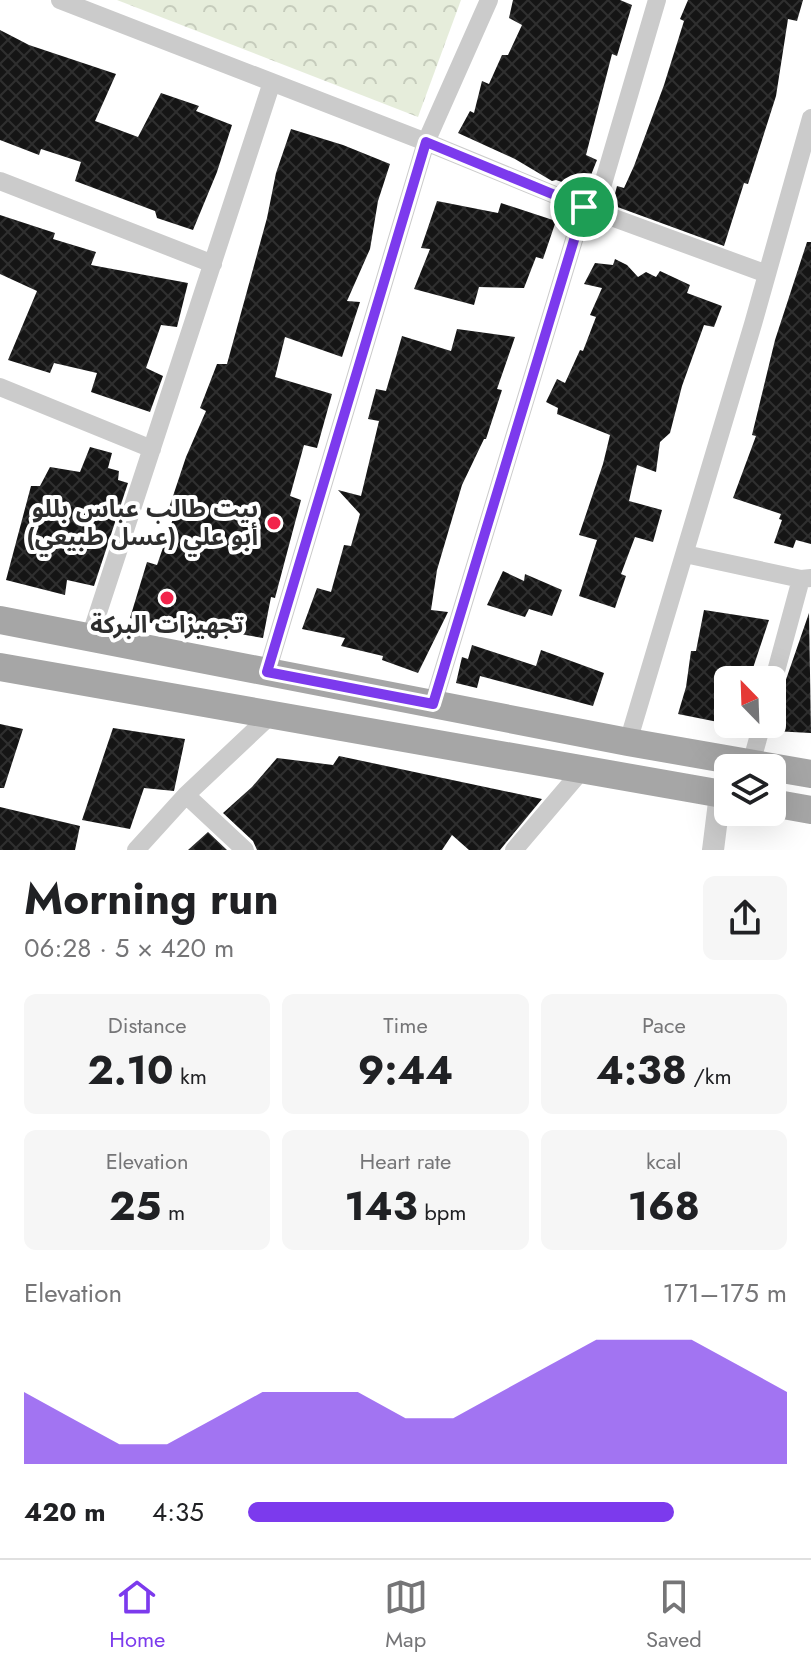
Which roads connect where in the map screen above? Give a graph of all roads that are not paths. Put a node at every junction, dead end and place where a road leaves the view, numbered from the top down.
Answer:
1 (60, 0) edge
2 (489, 0) edge
3 (657, 0) edge
4 (272, 82) junction
5 (811, 118) edge
6 (426, 142) junction
7 (0, 181) edge
8 (590, 209) junction
9 (213, 264) junction
10 (767, 274) junction
11 (0, 387) edge
12 (152, 449) junction
13 (685, 554) junction
14 (806, 578) edge
15 (0, 620) edge
16 (90, 637) junction
17 (778, 666) edge
18 (0, 667) edge
19 (267, 672) junction
20 (433, 704) junction
21 (271, 715) junction
22 (628, 742) junction
23 (714, 757) edge
24 (583, 769) junction
25 (786, 770) edge
26 (811, 774) edge
27 (714, 792) edge
28 (186, 795) junction
29 (786, 806) edge
30 (811, 810) edge
31 (718, 826) edge
32 (136, 850) edge
33 (245, 850) edge
34 (514, 850) edge
35 (713, 850) edge

1 - 4 street
2 - 6 street
3 - 8 street
4 - 6 street
4 - 9 street
5 - 10 street
6 - 8 street
6 - 19 street
7 - 9 street
8 - 10 street
8 - 20 street
9 - 12 street
10 - 13 street
11 - 12 street
12 - 16 street
13 - 14 street
13 - 22 street
14 - 17 street
15 - 16 main road
16 - 19 main road
18 - 21 main road
19 - 20 main road
20 - 22 main road
21 - 24 main road
21 - 28 street
22 - 23 main road
24 - 27 main road
24 - 34 street
25 - 26 main road
28 - 32 street
28 - 33 street
29 - 30 main road
31 - 35 street

